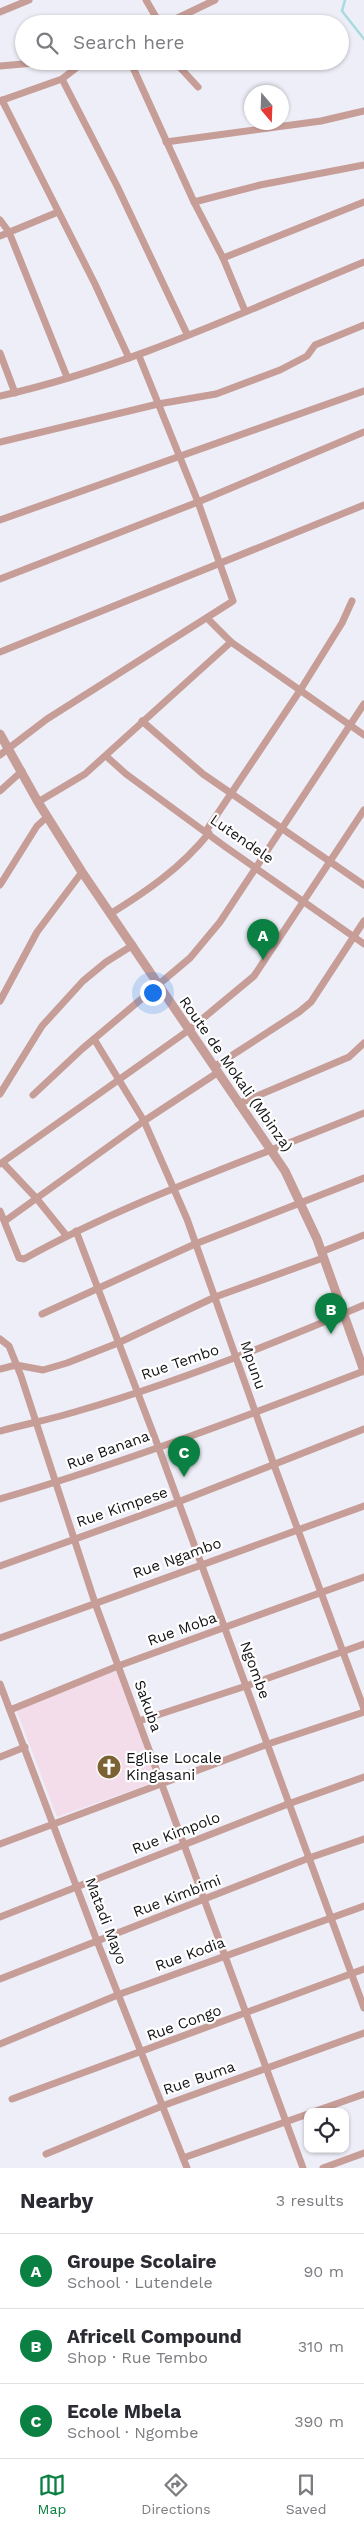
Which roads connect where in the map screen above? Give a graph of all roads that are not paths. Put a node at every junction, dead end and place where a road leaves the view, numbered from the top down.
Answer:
1 (146, 0) edge
2 (215, 0) edge
3 (24, 1) edge
4 (0, 12) edge
5 (155, 15) edge
6 (184, 15) edge
7 (15, 65) edge
8 (0, 66) edge
9 (74, 70) edge
10 (134, 70) edge
11 (182, 70) edge
12 (62, 79) junction
13 (198, 87) dead end
14 (1, 100) edge
15 (364, 111) edge
16 (166, 142) junction
17 (364, 165) edge
18 (194, 202) junction
19 (364, 202) edge
20 (58, 212) junction
21 (0, 220) edge
22 (9, 232) junction
23 (0, 236) edge
24 (223, 258) junction
25 (364, 262) edge
26 (245, 311) junction
27 (364, 325) edge
28 (187, 334) junction
29 (0, 353) edge
30 (139, 356) junction
31 (129, 358) junction
32 (67, 377) junction
33 (364, 391) edge
34 (15, 393) junction
35 (0, 396) edge
36 (158, 404) junction
37 (364, 432) edge
38 (0, 442) edge
39 (179, 455) junction
40 (198, 502) junction
41 (364, 505) edge
42 (0, 520) edge
43 (220, 561) junction
44 (0, 579) edge
45 (352, 601) dead end
46 (207, 618) junction
47 (231, 642) junction
48 (0, 652) edge
49 (301, 689) junction
50 (364, 704) edge
51 (142, 721) junction
52 (350, 726) junction
53 (0, 734) edge
54 (364, 735) edge
55 (8, 748) junction
56 (0, 755) edge
57 (106, 756) junction
58 (22, 771) junction
59 (0, 791) edge
60 (232, 794) junction
61 (38, 802) junction
62 (364, 810) edge
63 (48, 817) junction
64 (281, 828) junction
65 (208, 832) junction
66 (330, 862) junction
67 (256, 866) junction
68 (82, 872) junction
69 (0, 885) edge
70 (364, 885) edge
71 (306, 901) junction
72 (110, 914) junction
73 (364, 921) edge
74 (354, 937) junction
75 (364, 944) edge
76 (133, 945) junction
77 (158, 985) junction
78 (0, 1001) edge
79 (189, 1030) junction
80 (94, 1039) junction
81 (364, 1044) edge
82 (216, 1070) junction
83 (120, 1079) junction
84 (0, 1094) edge
85 (33, 1095) dead end
86 (238, 1104) junction
87 (364, 1113) edge
88 (144, 1121) junction
89 (272, 1150) junction
90 (1, 1163) edge
91 (364, 1178) edge
92 (173, 1188) junction
93 (38, 1199) junction
94 (302, 1204) junction
95 (0, 1211) edge
96 (5, 1221) junction
97 (76, 1231) junction
98 (66, 1235) junction
99 (364, 1235) edge
100 (195, 1244) junction
101 (322, 1255) junction
102 (97, 1287) junction
103 (215, 1297) junction
104 (364, 1305) edge
105 (42, 1314) dead end
106 (343, 1314) junction
107 (0, 1339) edge
108 (118, 1343) junction
109 (236, 1357) junction
110 (16, 1365) junction
111 (0, 1369) edge
112 (364, 1371) edge
113 (136, 1392) junction
114 (255, 1413) junction
115 (36, 1421) junction
116 (364, 1429) edge
117 (0, 1431) edge
118 (158, 1446) junction
119 (274, 1465) junction
120 (57, 1482) junction
121 (0, 1499) edge
122 (178, 1502) junction
123 (364, 1506) edge
124 (298, 1528) junction
125 (74, 1538) junction
126 (200, 1564) junction
127 (0, 1566) edge
128 (364, 1577) edge
129 (321, 1591) junction
130 (96, 1603) junction
131 (225, 1628) junction
132 (0, 1638) edge
133 (364, 1644) edge
134 (343, 1652) junction
135 (118, 1666) junction
136 (0, 1684) edge
137 (246, 1686) junction
138 (3, 1698) edge
139 (10, 1710) junction
140 (364, 1710) edge
141 (139, 1721) junction
142 (268, 1744) junction
143 (25, 1748) junction
144 (0, 1757) edge
145 (364, 1777) edge
146 (161, 1784) junction
147 (288, 1804) junction
148 (54, 1823) junction
149 (364, 1839) edge
150 (0, 1844) edge
151 (184, 1845) junction
152 (309, 1858) junction
153 (77, 1886) junction
154 (205, 1900) junction
155 (364, 1906) edge
156 (0, 1917) edge
157 (330, 1918) junction
158 (97, 1941) junction
159 (225, 1955) junction
160 (364, 1969) edge
161 (351, 1974) junction
162 (0, 1979) edge
163 (120, 1994) junction
164 (364, 2008) edge
165 (247, 2014) junction
166 (364, 2033) edge
167 (0, 2044) edge
168 (142, 2053) junction
169 (266, 2069) junction
170 (364, 2094) edge
171 (12, 2099) dead end
172 (162, 2106) junction
173 (324, 2108) edge
174 (304, 2115) edge
175 (284, 2122) junction
176 (364, 2153) edge
177 (46, 2154) dead end
178 (183, 2158) junction
179 (187, 2168) edge
180 (303, 2168) edge
181 (323, 2168) edge

1 - 5 street
2 - 6 street
3 - 4 street
7 - 8 street
9 - 12 street
10 - 16 street
11 - 13 street
12 - 14 street
12 - 28 street
14 - 20 street
15 - 16 street
16 - 18 street
17 - 18 street
18 - 24 street
19 - 24 street
20 - 22 street
20 - 31 street
21 - 22 street
22 - 23 street
22 - 32 street
24 - 26 street
25 - 26 street
26 - 28 street
27 - 36 street
28 - 30 street
29 - 34 street
30 - 31 street
30 - 36 street
31 - 32 street
32 - 34 street
33 - 39 street
34 - 35 street
36 - 38 street
36 - 39 street
37 - 40 street
39 - 40 street
39 - 42 street
40 - 43 street
40 - 44 street
41 - 43 street
43 - 46 street
43 - 48 street
45 - 49 street
46 - 47 street
46 - 55 street
47 - 49 street
47 - 51 street
49 - 52 street
49 - 60 street
50 - 52 street
51 - 57 street
51 - 60 street
52 - 54 street
52 - 64 street
53 - 55 street, Route de Mokali (Mbinza)
55 - 56 street
55 - 58 street, Route de Mokali (Mbinza)
57 - 61 street
57 - 65 street, Lutendele
58 - 59 street
58 - 61 street, Route de Mokali (Mbinza)
60 - 64 street
60 - 65 street
61 - 63 street, Route de Mokali (Mbinza)
62 - 66 street
63 - 68 street, Route de Mokali (Mbinza)
63 - 69 street
64 - 66 street
64 - 67 street
65 - 67 street, Lutendele
65 - 72 street
66 - 70 street
66 - 71 street
67 - 71 street, Lutendele
67 - 77 street
68 - 72 street, Route de Mokali (Mbinza)
68 - 78 street
71 - 74 street, Lutendele
71 - 79 street
72 - 76 street, Route de Mokali (Mbinza)
73 - 74 street
74 - 75 street, Lutendele
74 - 82 street
76 - 77 street, Route de Mokali (Mbinza)
76 - 84 street
77 - 79 street, Route de Mokali (Mbinza)
77 - 80 street
79 - 82 street, Route de Mokali (Mbinza)
79 - 83 street
80 - 83 street, Mpunu
80 - 85 street
81 - 86 street
82 - 86 street, Route de Mokali (Mbinza)
82 - 88 street
83 - 88 street, Mpunu
83 - 90 street
86 - 89 street, Route de Mokali (Mbinza)
87 - 89 street
88 - 92 street, Mpunu
88 - 93 street
89 - 92 street
89 - 94 street, Route de Mokali (Mbinza)
90 - 93 street
91 - 94 street
92 - 97 street
92 - 100 street, Mpunu
93 - 96 street
93 - 98 street
94 - 100 street
94 - 101 street, Route de Mokali (Mbinza)
95 - 96 street
96 - 98 street
97 - 98 street
97 - 102 street, Ngombe
99 - 101 street
100 - 102 street
100 - 103 street, Mpunu
101 - 103 street
101 - 106 street, Route de Mokali (Mbinza)
102 - 105 street
102 - 108 street, Ngombe
103 - 108 street
103 - 109 street, Mpunu
104 - 106 street, Rue Tembo
106 - 109 street, Rue Tembo
106 - 112 street, Route de Mokali (Mbinza)
107 - 110 street, Sakuba
108 - 110 street
108 - 113 street, Ngombe
109 - 113 street, Rue Tembo
109 - 114 street, Mpunu
110 - 111 street
110 - 115 street, Sakuba
112 - 114 street, Rue Banana
113 - 115 street, Rue Tembo
113 - 118 street, Ngombe
114 - 118 street, Rue Banana
114 - 119 street, Mpunu
115 - 117 street, Rue Tembo
115 - 120 street, Sakuba
116 - 119 street, Rue Kimpese
118 - 120 street, Rue Banana
118 - 122 street, Ngombe
119 - 122 street, Rue Kimpese
119 - 124 street, Mpunu
120 - 121 street, Rue Banana
120 - 125 street, Sakuba
122 - 125 street, Rue Kimpese
122 - 126 street, Ngombe
123 - 124 street, Rue Ngambo
124 - 126 street, Rue Ngambo
124 - 129 street, Mpunu
125 - 127 street, Rue Kimpese
125 - 130 street, Sakuba
126 - 130 street, Rue Ngambo
126 - 131 street, Ngombe
128 - 129 street, Rue Moba
129 - 131 street, Rue Moba
129 - 134 street, Mpunu
130 - 132 street, Rue Ngambo
130 - 135 street, Sakuba
131 - 135 street, Rue Moba
131 - 137 street, Ngombe
133 - 134 street
134 - 137 street
134 - 140 street, Mpunu
135 - 139 street, Rue Moba
135 - 141 street, Sakuba
136 - 138 street, Matadi Mayo
137 - 141 street
137 - 142 street, Ngombe
138 - 139 street, Matadi Mayo
139 - 143 street, Matadi Mayo
140 - 142 street
141 - 146 street, Sakuba
142 - 146 street
142 - 147 street, Ngombe
143 - 144 street
143 - 148 street, Matadi Mayo
145 - 147 street, Rue Kimpolo
146 - 148 street
146 - 151 street, Sakuba
147 - 151 street, Rue Kimpolo
147 - 152 street, Ngombe
148 - 150 street
148 - 153 street, Matadi Mayo
149 - 152 street, Rue Kimbimi
151 - 153 street, Rue Kimpolo
151 - 154 street, Sakuba
152 - 154 street, Rue Kimbimi
152 - 157 street, Ngombe
153 - 156 street, Rue Kimpolo
153 - 158 street, Matadi Mayo
154 - 158 street, Rue Kimbimi
154 - 159 street, Sakuba
155 - 157 street, Rue Kodia
157 - 159 street, Rue Kodia
157 - 161 street, Ngombe
158 - 162 street, Rue Kimbimi
158 - 163 street, Matadi Mayo
159 - 163 street, Rue Kodia
159 - 165 street, Sakuba
160 - 161 street, Rue Congo
161 - 164 street, Ngombe
161 - 165 street, Rue Congo
163 - 167 street, Rue Kodia
163 - 168 street, Matadi Mayo
165 - 168 street, Rue Congo
165 - 169 street, Sakuba
166 - 169 street, Rue Buma
168 - 171 street, Rue Congo
168 - 172 street, Matadi Mayo
169 - 172 street, Rue Buma
169 - 175 street, Sakuba
170 - 173 street
172 - 177 street, Rue Buma
172 - 178 street, Matadi Mayo
174 - 175 street
175 - 178 street
175 - 180 street, Sakuba
176 - 181 street
178 - 179 street, Matadi Mayo

